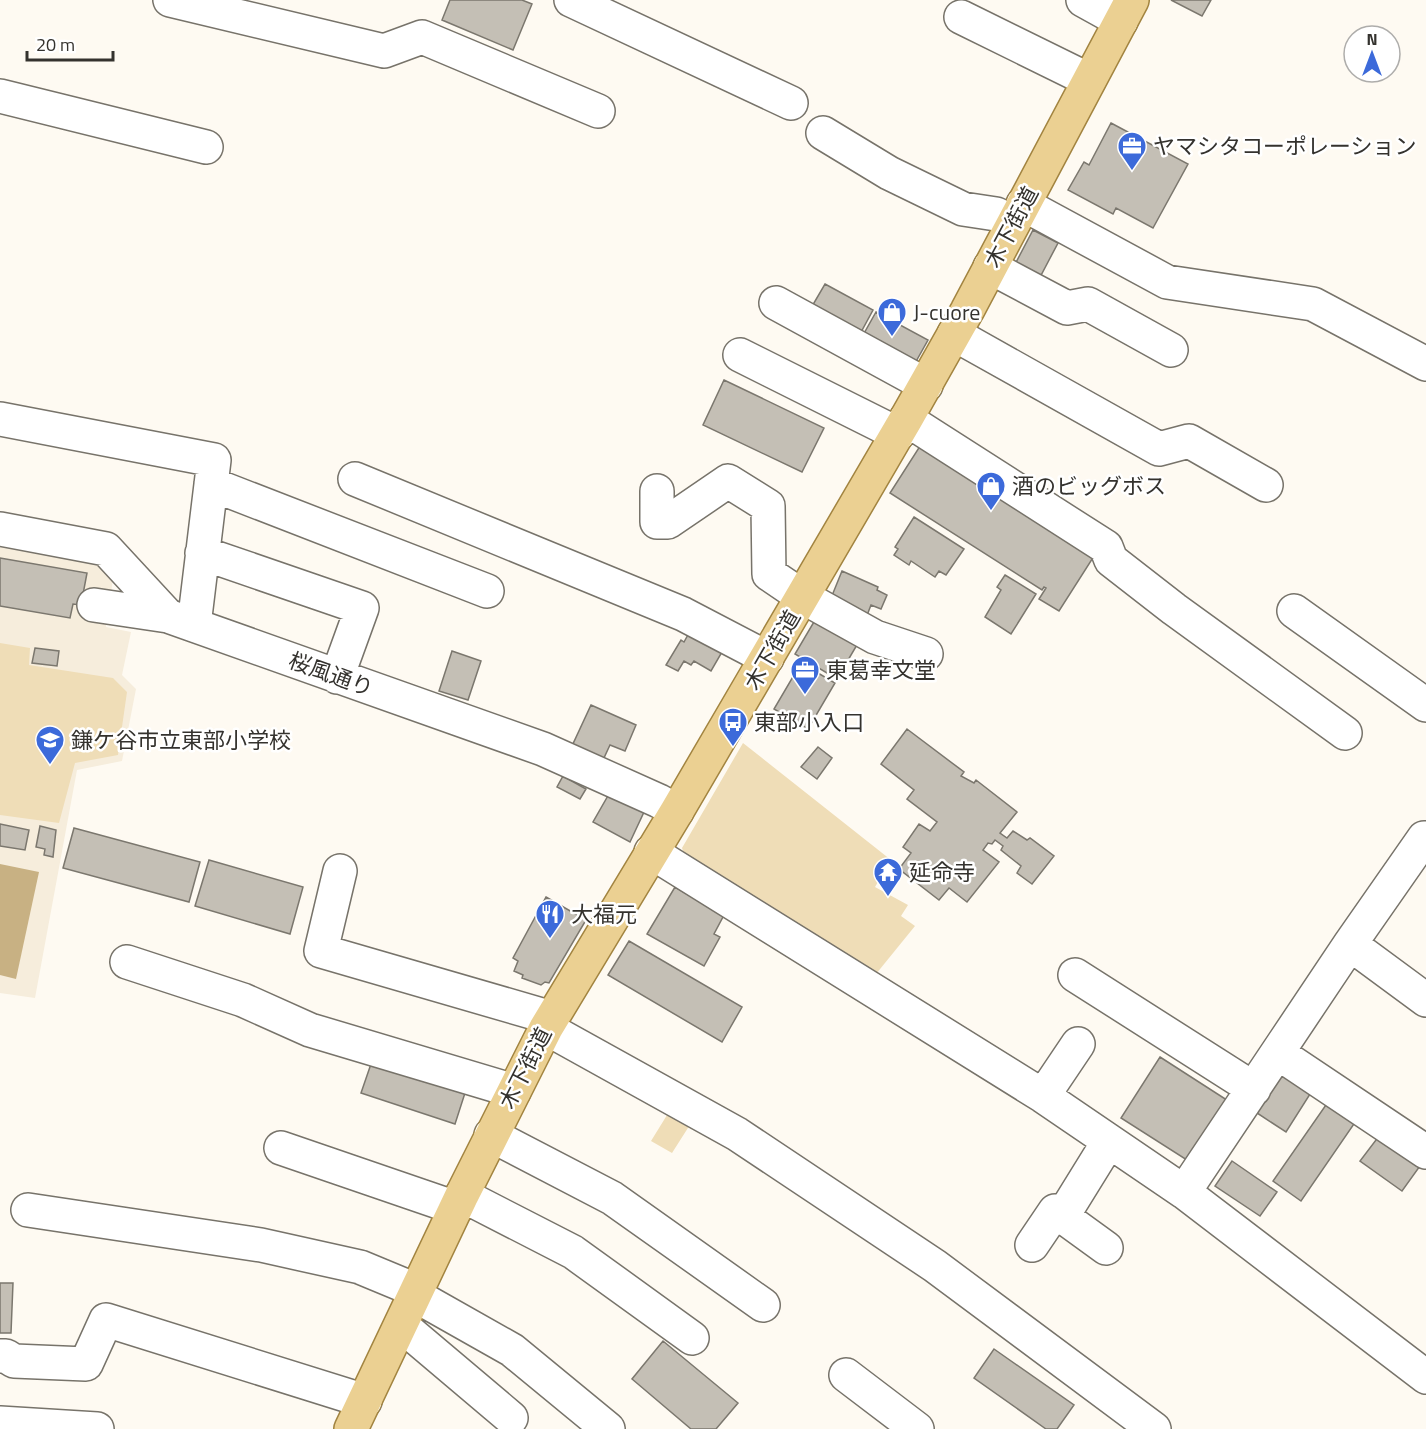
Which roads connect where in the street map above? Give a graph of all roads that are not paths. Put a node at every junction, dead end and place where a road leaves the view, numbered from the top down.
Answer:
1 (170, 0) edge
2 (571, 0) edge
3 (1083, 0) edge
4 (1126, 10) edge
5 (961, 17) dead end
6 (1089, 80) junction
7 (0, 96) edge
8 (791, 103) dead end
9 (598, 111) dead end
10 (823, 133) dead end
11 (206, 147) dead end
12 (1018, 213) junction
13 (990, 267) junction
14 (776, 303) dead end
15 (954, 334) junction
16 (1171, 350) dead end
17 (740, 355) dead end
18 (1419, 360) edge
19 (926, 385) junction
20 (0, 419) edge
21 (902, 427) junction
22 (355, 479) dead end
23 (211, 484) junction
24 (1266, 485) dead end
25 (657, 491) dead end
26 (0, 529) edge
27 (202, 553) junction
28 (487, 591) dead end
29 (803, 597) junction
30 (94, 605) dead end
31 (1294, 611) dead end
32 (181, 620) junction
33 (926, 654) dead end
34 (767, 658) junction
35 (337, 677) junction
36 (1426, 705) edge
37 (1346, 733) dead end
38 (677, 811) junction
39 (1426, 840) edge
40 (651, 852) junction
41 (340, 871) dead end
42 (1350, 944) junction
43 (127, 962) dead end
44 (1075, 975) dead end
45 (1426, 1000) edge
46 (549, 1023) junction
47 (1078, 1044) dead end
48 (1278, 1053) junction
49 (1254, 1089) junction
50 (514, 1091) junction
51 (1043, 1096) junction
52 (491, 1135) junction
53 (1109, 1142) junction
54 (281, 1148) dead end
55 (1426, 1152) edge
56 (1184, 1192) junction
57 (459, 1202) junction
58 (28, 1210) dead end
59 (1062, 1217) junction
60 (1032, 1245) dead end
61 (1106, 1248) dead end
62 (415, 1295) junction
63 (763, 1305) dead end
64 (400, 1325) junction
65 (692, 1338) dead end
66 (0, 1356) edge
67 (846, 1375) dead end
68 (1426, 1377) edge
69 (358, 1415) edge
70 (511, 1418) dead end
71 (0, 1424) edge
72 (908, 1427) edge
73 (97, 1429) edge
74 (608, 1429) edge
75 (1154, 1429) edge

1 - 9 street
2 - 8 street
3 - 4 street
4 - 6 main road, 木下街道
5 - 6 street
6 - 12 main road, 木下街道
7 - 11 street
10 - 12 street
12 - 13 main road, 木下街道
12 - 18 street
13 - 15 main road, 木下街道
13 - 16 street
14 - 19 street
15 - 19 main road, 木下街道
15 - 24 street
17 - 21 street
19 - 21 main road, 木下街道
20 - 23 street
21 - 29 main road, 木下街道
21 - 37 street
22 - 34 street
23 - 27 street
23 - 28 street
25 - 29 street
26 - 32 street, 桜風通り
27 - 32 street
27 - 35 street
29 - 33 street
29 - 34 main road, 木下街道
30 - 32 street
31 - 36 street
32 - 35 street, 桜風通り
34 - 38 main road, 木下街道
35 - 38 street, 桜風通り
38 - 40 main road, 木下街道
39 - 42 street
40 - 46 main road, 木下街道
40 - 51 street
41 - 46 street
42 - 45 street
42 - 48 street
43 - 50 street
44 - 49 street
46 - 50 main road, 木下街道
46 - 75 street
47 - 51 street
48 - 49 street
48 - 55 street
49 - 56 street
50 - 52 main road, 木下街道
51 - 53 street
52 - 57 main road, 木下街道
52 - 63 street
53 - 56 street
53 - 59 street
54 - 57 street
56 - 68 street
57 - 62 main road, 木下街道
57 - 65 street
58 - 62 street
59 - 60 street
59 - 61 street
62 - 64 main road, 木下街道
62 - 74 street
64 - 69 main road, 木下街道
64 - 70 street
66 - 69 street
67 - 72 street
71 - 73 street

